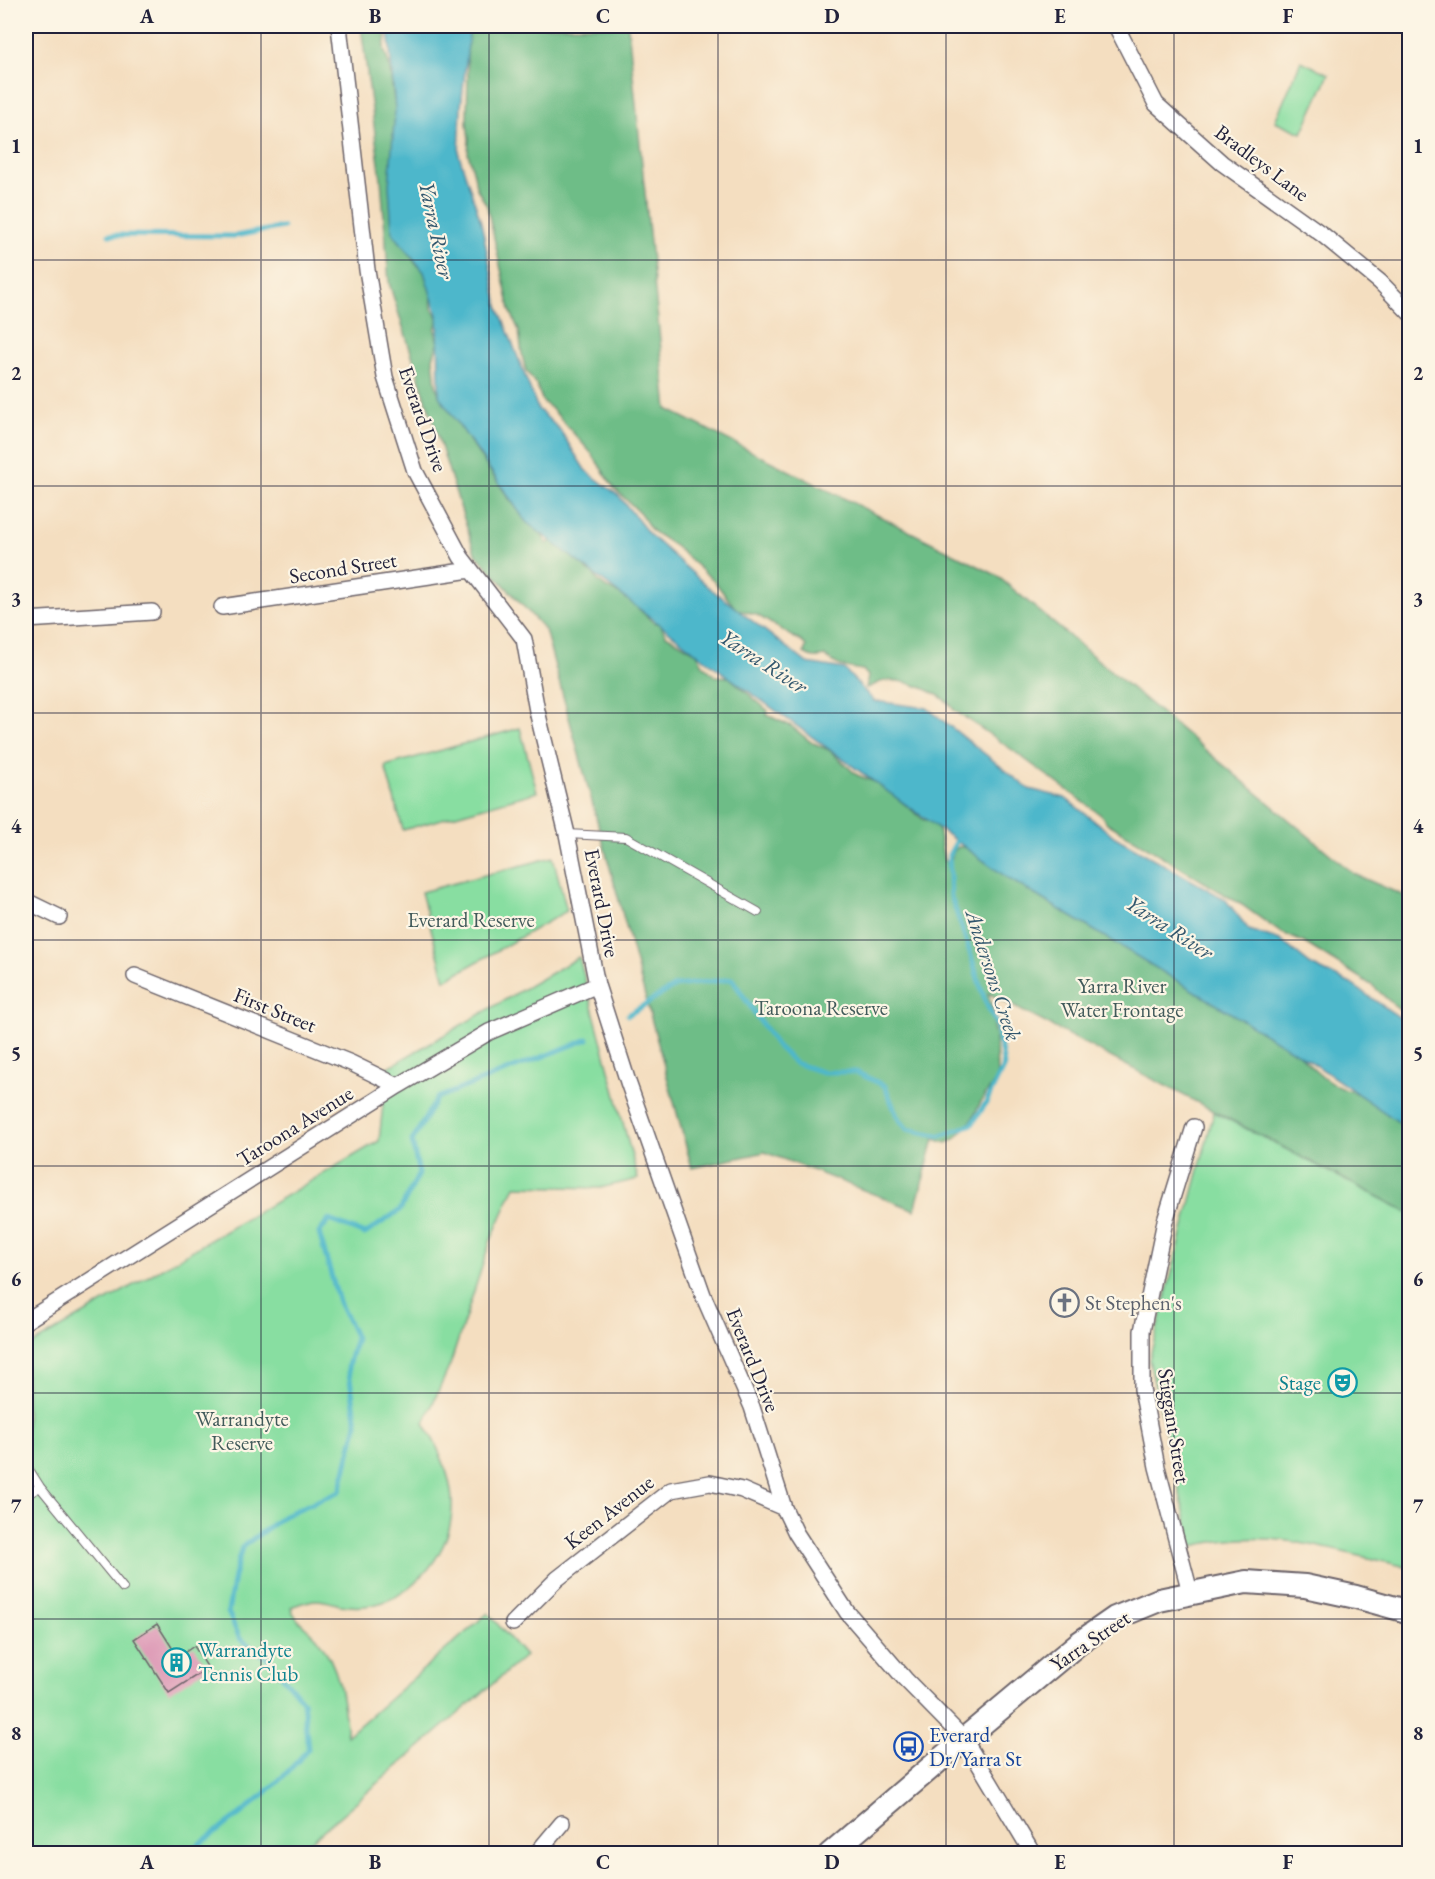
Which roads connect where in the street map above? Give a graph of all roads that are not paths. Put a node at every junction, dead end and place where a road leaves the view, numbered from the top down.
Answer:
1 (339, 26) edge
2 (1116, 26) edge
3 (1410, 313) edge
4 (470, 570) junction
5 (222, 608) dead end
6 (152, 612) dead end
7 (26, 620) edge
8 (567, 834) junction
9 (26, 901) edge
10 (758, 912) dead end
11 (59, 917) dead end
12 (135, 976) dead end
13 (597, 985) junction
14 (398, 1086) junction
15 (1194, 1126) dead end
16 (26, 1320) edge
17 (26, 1465) edge
18 (40, 1487) junction
19 (26, 1495) edge
20 (784, 1509) junction
21 (123, 1588) dead end
22 (1190, 1592) junction
23 (1410, 1612) edge
24 (513, 1623) dead end
25 (964, 1739) junction
26 (562, 1822) dead end
27 (536, 1854) edge
28 (830, 1854) edge
29 (1033, 1854) edge

1 - 4 street, Everard Drive
2 - 3 street, Bradleys Lane
4 - 5 street, Second Street
4 - 8 street, Everard Drive
6 - 7 street
8 - 10 lane
8 - 13 street, Everard Drive
9 - 11 street
12 - 14 street, First Street
13 - 14 street, Taroona Avenue
13 - 20 street, Everard Drive
14 - 16 street, Taroona Avenue
15 - 22 street, Stiggant Street
17 - 18 lane
18 - 19 lane
18 - 21 lane
20 - 24 street, Keen Avenue
20 - 25 street, Everard Drive
22 - 23 main road, Yarra Street
22 - 25 main road, Yarra Street
25 - 28 main road, Yarra Street
25 - 29 street, Everard Drive
26 - 27 street

